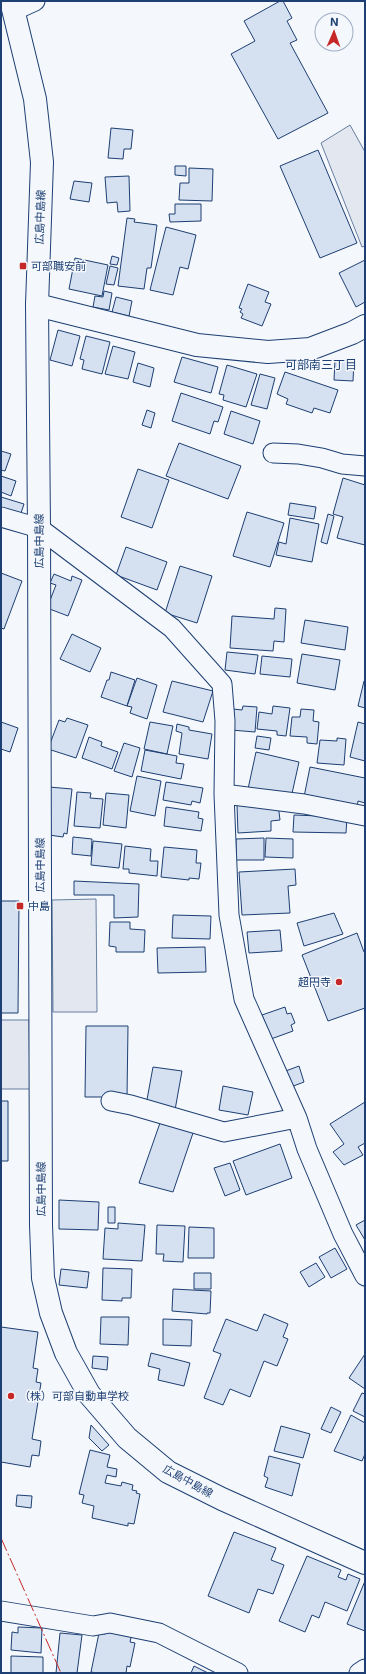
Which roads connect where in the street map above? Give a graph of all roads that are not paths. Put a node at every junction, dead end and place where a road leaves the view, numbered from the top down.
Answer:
1 (35, 1) edge
2 (12, 6) edge
3 (37, 305) junction
4 (365, 326) edge
5 (273, 453) dead end
6 (365, 466) edge
7 (1, 517) edge
8 (39, 528) junction
9 (224, 794) junction
10 (365, 816) edge
11 (111, 1101) dead end
12 (297, 1118) junction
13 (365, 1276) edge
14 (365, 1563) edge
15 (1, 1611) edge
16 (365, 1669) edge
17 (238, 1673) edge
18 (359, 1673) edge

1 - 2 street
2 - 3 main road, 広島中島線
3 - 4 main road
3 - 8 main road, 広島中島線
5 - 6 street
7 - 8 street
8 - 9 street
8 - 14 main road, 広島中島線
9 - 10 street
9 - 12 street
11 - 12 street
12 - 13 street
15 - 17 street
16 - 18 street

